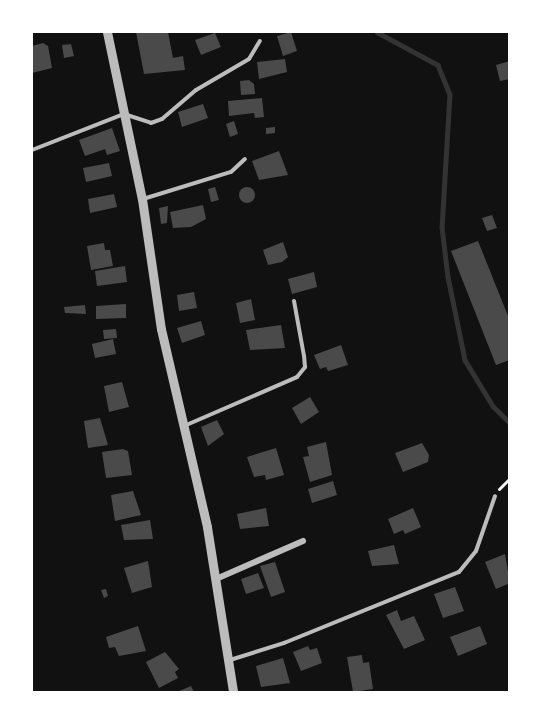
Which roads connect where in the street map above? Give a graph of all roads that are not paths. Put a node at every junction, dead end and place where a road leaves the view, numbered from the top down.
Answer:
1 (107, 32) edge
2 (260, 41) dead end
3 (124, 114) junction
4 (32, 150) edge
5 (245, 159) dead end
6 (142, 200) junction
7 (294, 301) dead end
8 (183, 426) junction
9 (495, 496) road end
10 (303, 541) dead end
11 (216, 579) junction
12 (229, 661) junction
13 (233, 693) edge

1 - 3 street
2 - 3 lane
3 - 4 lane
3 - 6 street
5 - 6 lane
6 - 8 street
7 - 8 lane
8 - 11 street
9 - 12 lane
10 - 11 street
11 - 12 street
12 - 13 street

